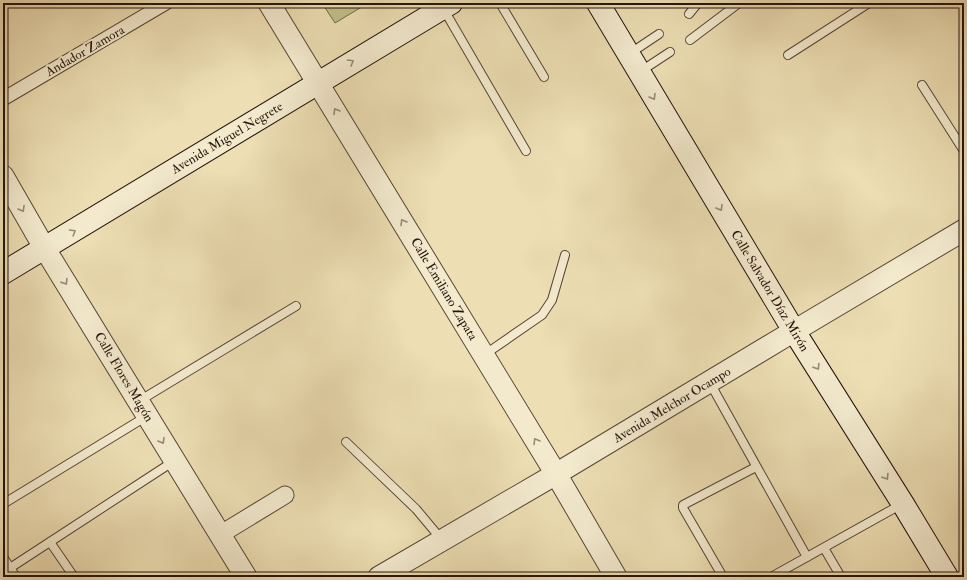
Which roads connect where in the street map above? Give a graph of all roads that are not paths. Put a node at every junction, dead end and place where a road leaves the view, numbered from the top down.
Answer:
1 (166, 3) edge
2 (269, 3) edge
3 (500, 3) edge
4 (598, 3) edge
5 (698, 3) edge
6 (740, 3) edge
7 (869, 3) edge
8 (447, 6) edge
9 (689, 14) dead end
10 (659, 34) dead end
11 (690, 40) dead end
12 (670, 52) dead end
13 (788, 55) dead end
14 (634, 64) junction
15 (544, 77) dead end
16 (318, 82) junction
17 (922, 85) dead end
18 (3, 99) edge
19 (526, 151) dead end
20 (964, 151) edge
21 (3, 176) edge
22 (964, 230) edge
23 (45, 249) junction
24 (565, 255) dead end
25 (3, 273) edge
26 (296, 306) dead end
27 (794, 331) junction
28 (484, 355) junction
29 (710, 382) junction
30 (143, 408) junction
31 (346, 442) dead end
32 (175, 461) junction
33 (756, 467) junction
34 (556, 474) junction
35 (285, 495) dead end
36 (3, 504) edge
37 (903, 504) junction
38 (221, 534) junction
39 (442, 540) junction
40 (50, 542) junction
41 (824, 548) junction
42 (3, 557) edge
43 (807, 557) junction
44 (10, 568) junction
45 (943, 573) edge
46 (383, 576) edge
47 (16, 577) edge
48 (74, 577) edge
49 (246, 577) edge
50 (616, 577) edge
51 (722, 577) edge
52 (771, 577) edge
53 (841, 577) edge
54 (960, 577) edge

1 - 18 street, Andador Zamora
2 - 16 street, Calle Emiliano Zapata
3 - 15 lane
4 - 14 main road, Calle Salvador Díaz Mirón
5 - 9 lane
6 - 11 lane
7 - 13 lane
16 -> 8 main road, Avenida Miguel Negrete
8 - 19 lane
10 - 14 lane
12 - 14 lane
14 -> 27 main road, Calle Salvador Díaz Mirón
23 -> 16 main road, Avenida Miguel Negrete
28 -> 16 street, Calle Emiliano Zapata
17 - 20 lane
21 -> 23 street, Calle Flores Magón
22 - 27 street, Avenida Melchor Ocampo
23 - 25 main road, Avenida Miguel Negrete
23 -> 30 street, Calle Flores Magón
24 - 28 lane
26 - 30 lane
27 - 29 street, Avenida Melchor Ocampo
27 -> 37 main road, Calle Salvador Díaz Mirón
34 -> 28 street, Calle Emiliano Zapata
29 - 33 lane
29 - 34 street, Avenida Melchor Ocampo
30 -> 32 street, Calle Flores Magón
30 - 36 lane
31 - 39 lane
32 - 38 street, Calle Flores Magón
32 - 40 lane
33 - 43 lane
33 - 51 lane
34 - 39 street, Avenida Melchor Ocampo
34 - 50 street, Calle Emiliano Zapata
35 - 38 street
37 - 41 lane
37 - 45 main road, Calle Salvador Díaz Mirón
38 - 49 street, Calle Flores Magón
39 - 46 street, Avenida Melchor Ocampo
40 - 44 lane
40 - 48 lane
41 - 43 lane
41 - 53 lane
42 - 44 lane
43 - 52 lane
44 - 47 lane
45 - 54 main road

